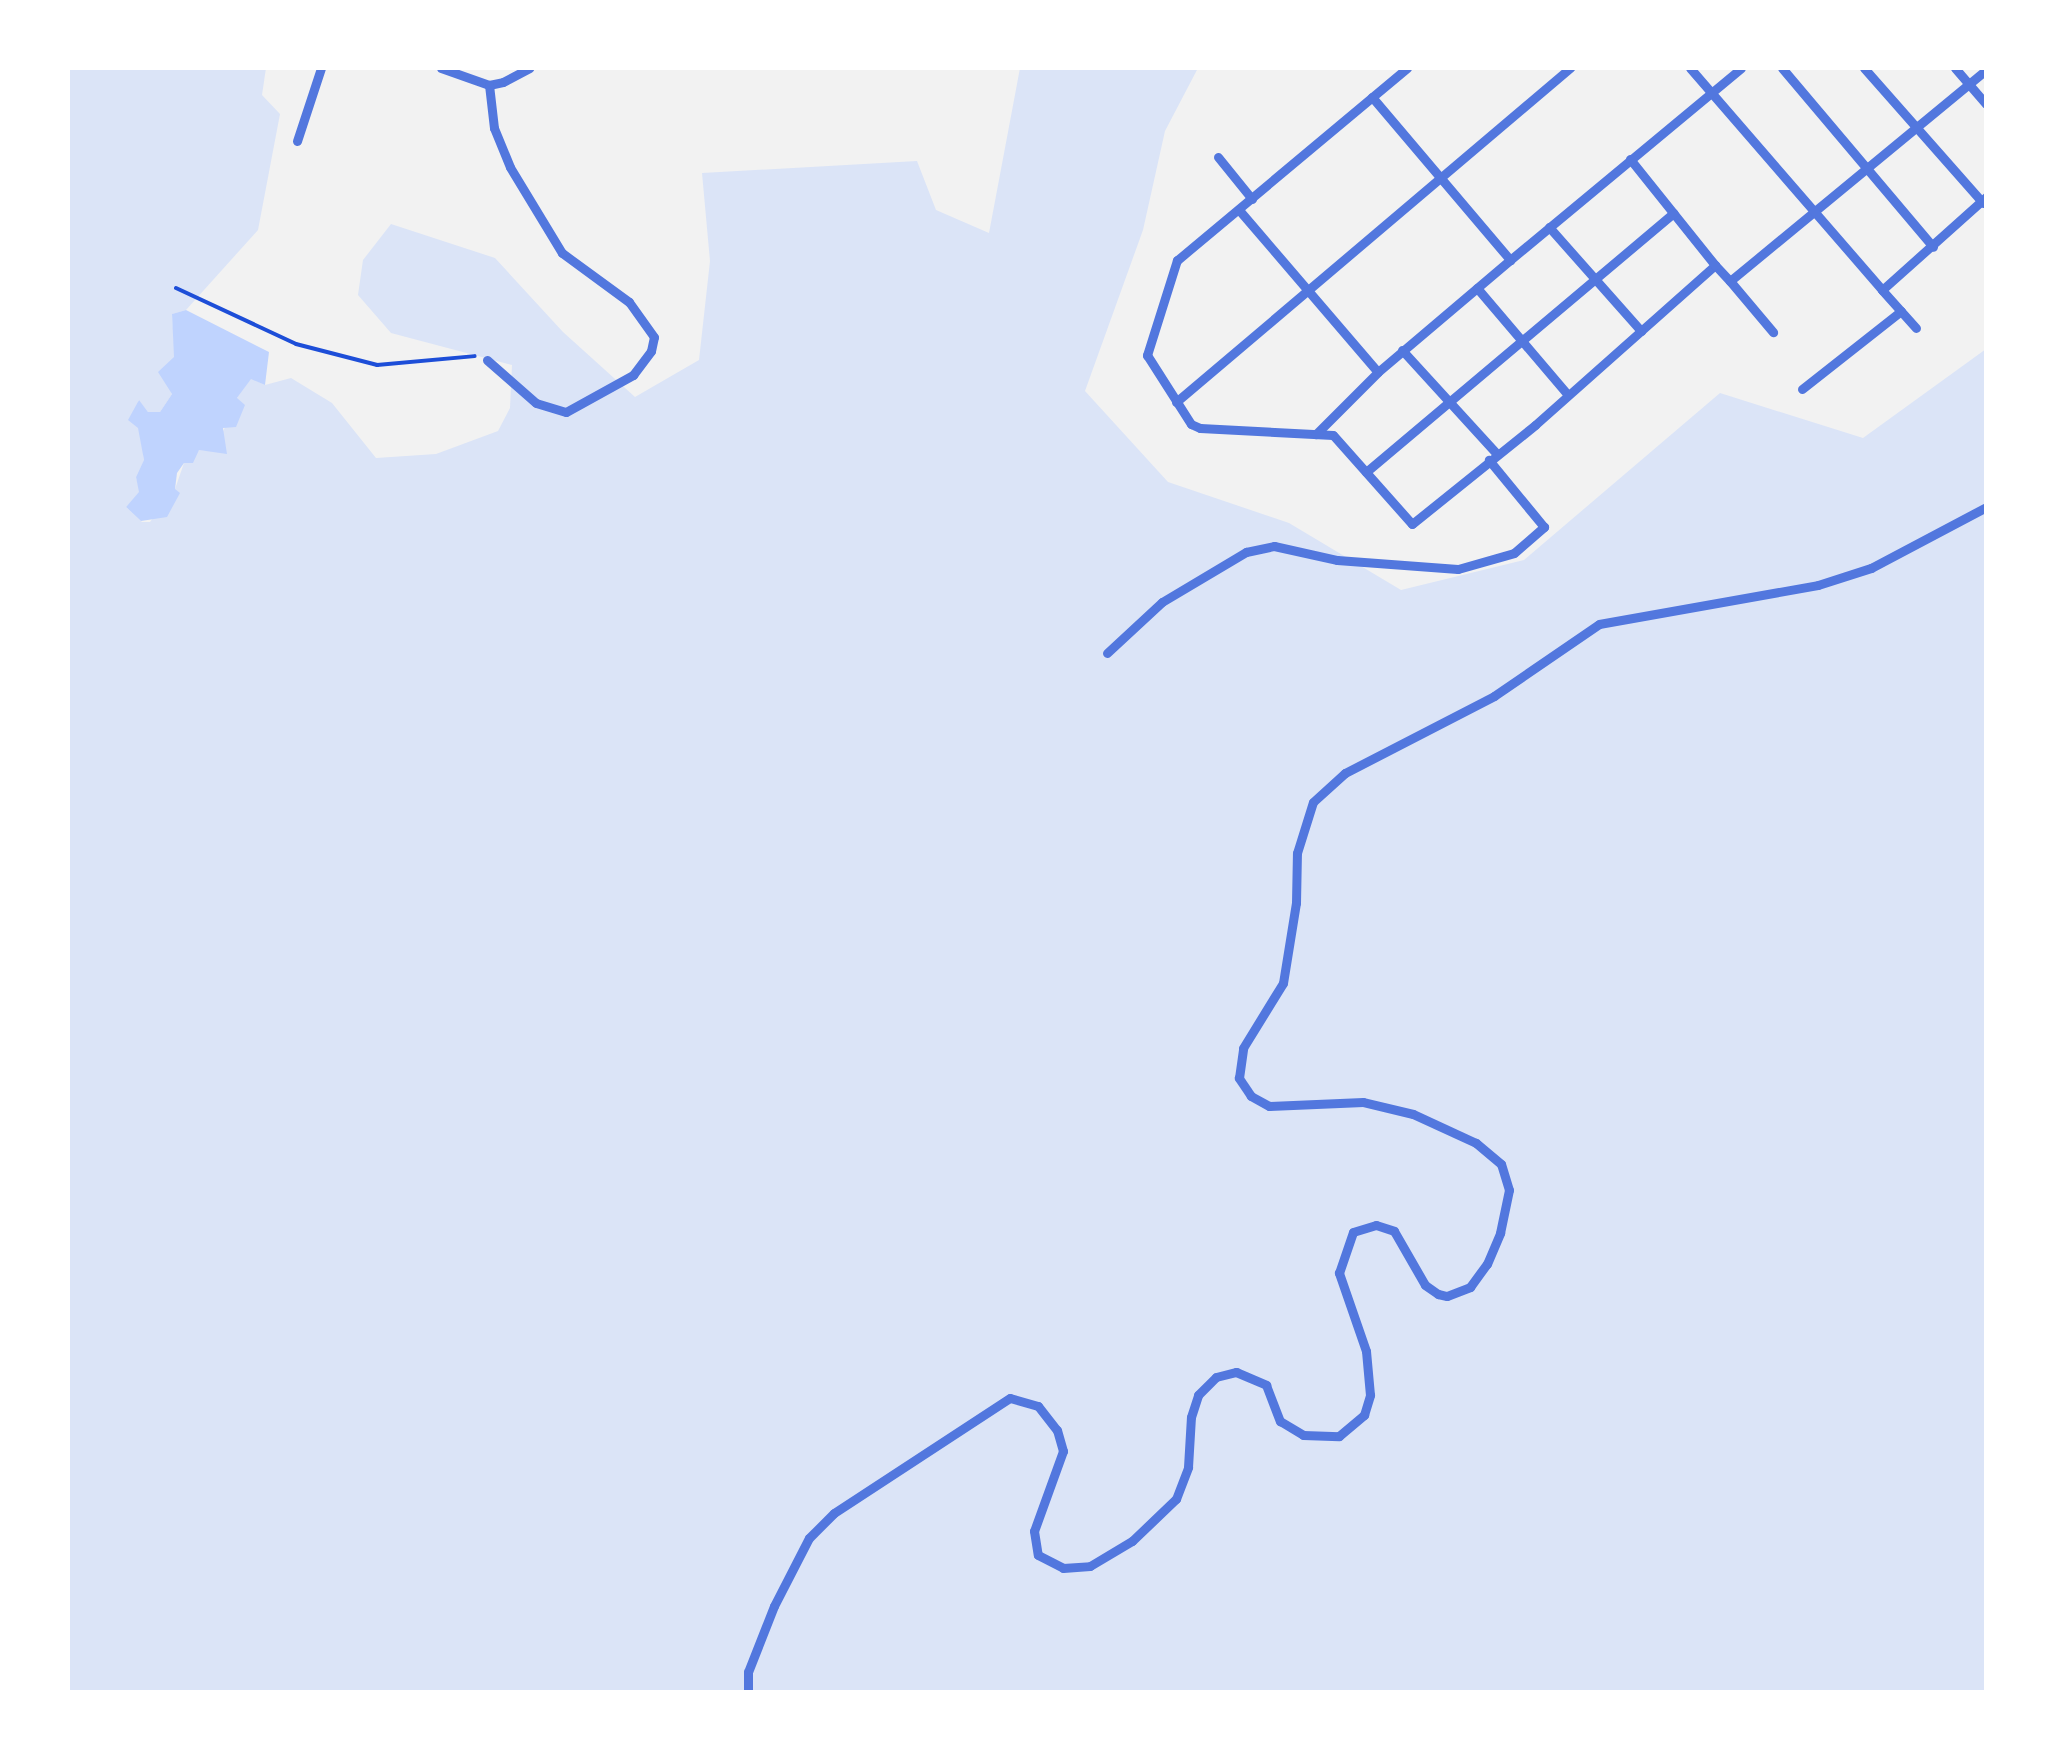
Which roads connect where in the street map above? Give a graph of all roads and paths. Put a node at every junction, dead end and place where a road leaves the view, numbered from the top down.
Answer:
1 (321, 68) edge
2 (441, 68) edge
3 (528, 68) edge
4 (1407, 68) edge
5 (1570, 68) edge
6 (1690, 68) edge
7 (1741, 68) edge
8 (1782, 68) edge
9 (1864, 68) edge
10 (1955, 68) edge
11 (1986, 70) edge
12 (1970, 84) junction
13 (489, 85) junction
14 (1711, 91) junction
15 (1372, 97) junction
16 (1986, 104) edge
17 (1915, 128) junction
18 (296, 142) dead end
19 (1218, 157) dead end
20 (1630, 159) junction
21 (1866, 168) junction
22 (1441, 178) junction
23 (1252, 198) junction
24 (1985, 200) edge
25 (1239, 210) junction
26 (1812, 212) junction
27 (1674, 214) junction
28 (1549, 227) junction
29 (1932, 247) junction
30 (1510, 260) junction
31 (1715, 265) junction
32 (1596, 279) junction
33 (1730, 281) junction
34 (176, 288) dead end
35 (1308, 288) junction
36 (1476, 288) junction
37 (1882, 290) junction
38 (1900, 311) junction
39 (1916, 328) dead end
40 (1641, 331) junction
41 (1772, 332) dead end
42 (1521, 341) junction
43 (1402, 350) junction
44 (487, 360) joint
45 (1378, 372) junction
46 (1802, 389) dead end
47 (1568, 395) junction
48 (1176, 402) junction
49 (1449, 405) junction
50 (1316, 434) junction
51 (1493, 457) junction
52 (1366, 472) junction
53 (1986, 507) edge
54 (1107, 653) dead end
55 (748, 1692) edge

1 - 18 street
2 - 13 street
3 - 13 street
4 - 15 street
5 - 22 street
6 - 14 street
7 - 14 street
8 - 21 street
9 - 17 street
10 - 12 street
11 - 12 street
12 - 16 street
12 - 17 street
13 - 44 street
14 - 20 street
14 - 26 street
15 - 22 street
15 - 23 street
17 - 21 street
17 - 24 street
19 - 23 street
20 - 27 street
20 - 28 street
21 - 26 street
21 - 29 street
22 - 30 street
22 - 35 street
23 - 25 street
24 - 29 street
25 - 35 street
25 - 48 street
26 - 33 street
26 - 37 street
27 - 31 street
27 - 32 street
28 - 30 street
28 - 32 street
29 - 37 street
30 - 36 street
31 - 33 street
31 - 40 street
32 - 40 street
32 - 42 street
33 - 41 street
34 - 44 path
35 - 45 street
35 - 48 street
36 - 42 street
36 - 43 street
37 - 38 street
38 - 39 street
38 - 46 street
40 - 47 street
42 - 47 street
42 - 49 street
43 - 45 street
43 - 49 street
45 - 50 street
47 - 51 street
48 - 50 street
49 - 51 street
49 - 52 street
50 - 52 street
51 - 52 street
51 - 54 street
53 - 55 street

